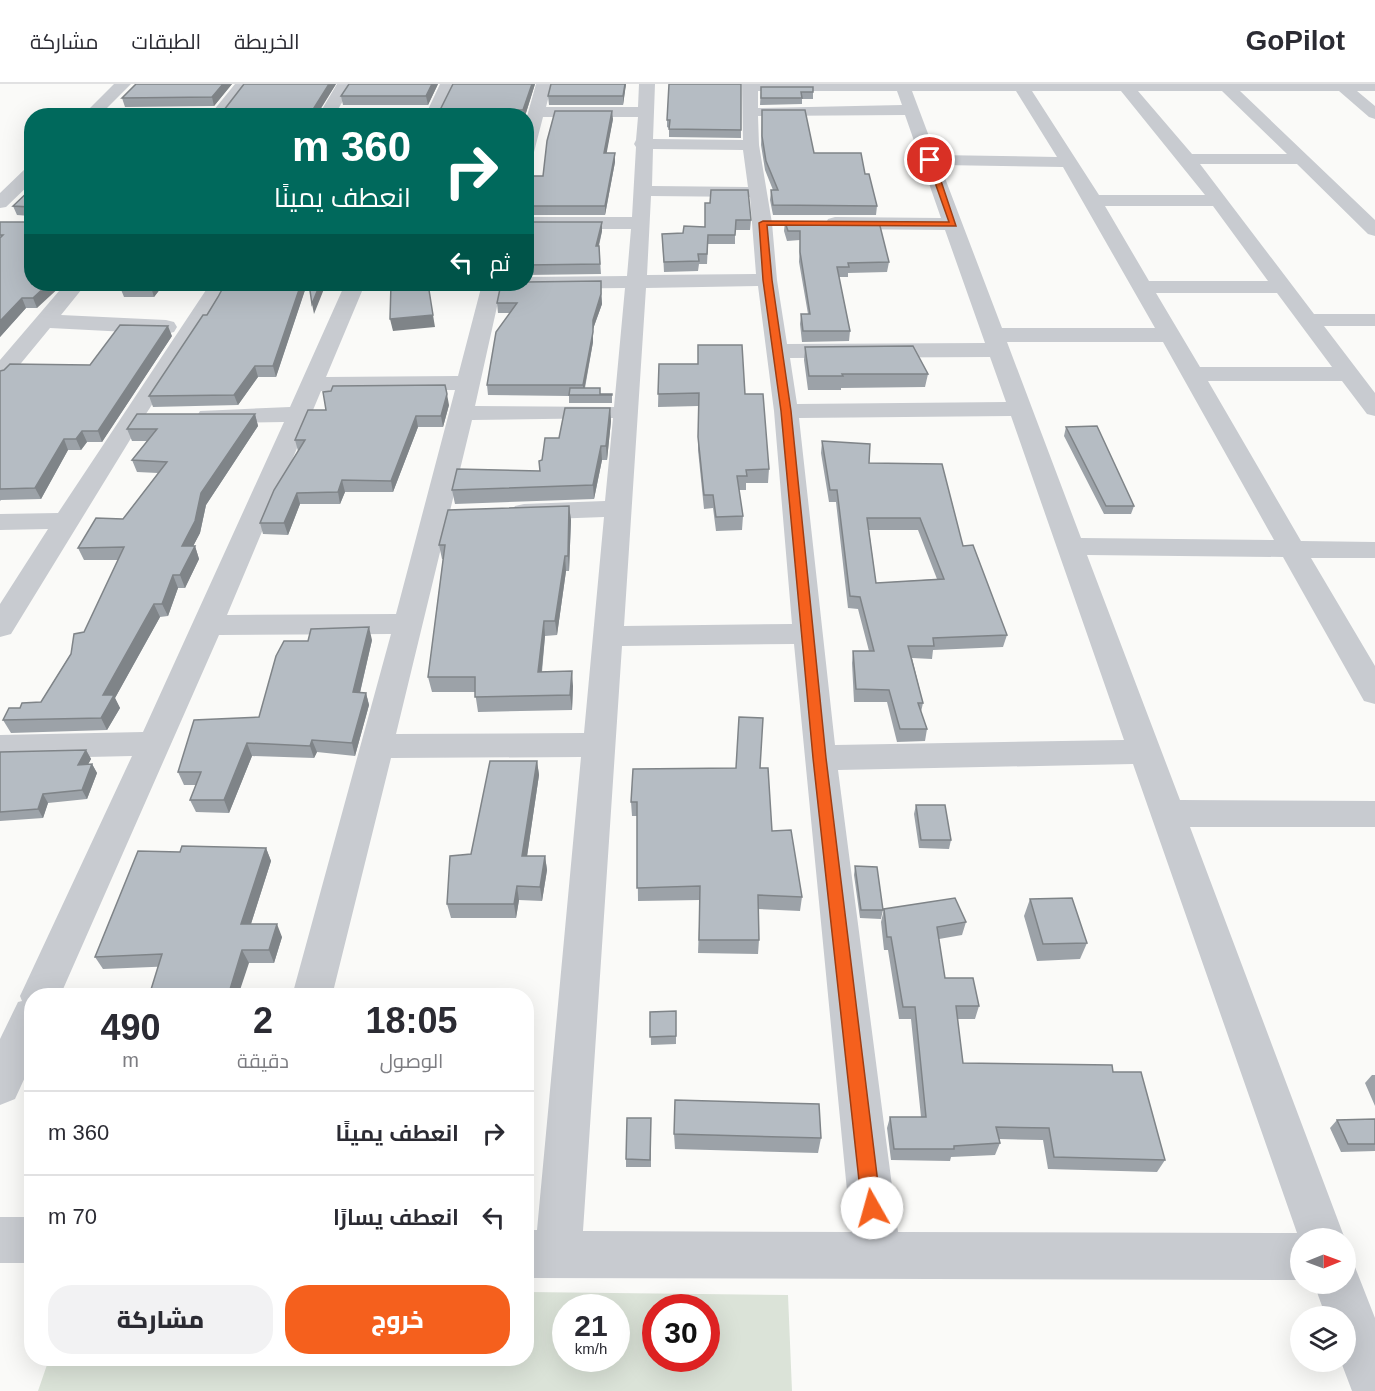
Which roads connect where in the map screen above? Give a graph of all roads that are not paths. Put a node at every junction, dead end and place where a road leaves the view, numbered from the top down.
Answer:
1 (123, 84) edge
2 (243, 84) edge
3 (345, 84) edge
4 (448, 84) edge
5 (544, 84) edge
6 (1021, 85) edge
7 (1124, 85) edge
8 (1225, 85) edge
9 (1324, 85) edge
10 (1343, 86) junction
11 (1375, 86) edge
12 (750, 94) edge
13 (905, 94) edge
14 (645, 98) edge
15 (98, 108) edge
16 (223, 108) edge
17 (331, 108) edge
18 (433, 108) edge
19 (537, 112) junction
20 (1375, 114) edge
21 (534, 122) edge
22 (642, 144) junction
23 (751, 145) junction
24 (1187, 159) junction
25 (1303, 159) junction
26 (930, 160) junction
27 (1068, 162) junction
28 (24, 180) edge
29 (641, 191) junction
30 (759, 192) junction
31 (1217, 200) junction
32 (1093, 201) junction
33 (0, 203) edge
34 (1350, 206) junction
35 (1375, 206) edge
36 (534, 223) edge
37 (640, 223) junction
38 (811, 223) edge
39 (954, 224) junction
40 (1375, 230) edge
41 (767, 280) junction
42 (636, 282) junction
43 (534, 283) edge
44 (1141, 287) junction
45 (1284, 287) junction
46 (70, 291) edge
47 (215, 291) edge
48 (352, 291) edge
49 (490, 291) edge
50 (1310, 320) junction
51 (1375, 320) edge
52 (43, 321) junction
53 (191, 328) junction
54 (1168, 335) junction
55 (997, 342) junction
56 (777, 351) junction
57 (0, 374) edge
58 (1192, 374) junction
59 (1349, 374) junction
60 (468, 383) junction
61 (312, 384) junction
62 (1021, 409) junction
63 (1375, 409) edge
64 (786, 411) junction
65 (624, 412) junction
66 (461, 413) junction
67 (299, 414) junction
68 (192, 416) edge
69 (618, 509) junction
70 (494, 512) edge
71 (66, 521) junction
72 (0, 522) edge
73 (1070, 546) junction
74 (1294, 550) junction
75 (1375, 550) edge
76 (408, 624) junction
77 (208, 625) junction
78 (0, 627) edge
79 (806, 633) junction
80 (609, 636) junction
81 (1375, 693) edge
82 (154, 744) junction
83 (598, 745) junction
84 (376, 746) junction
85 (0, 747) edge
86 (1146, 752) junction
87 (819, 758) junction
88 (1168, 813) junction
89 (1375, 814) edge
90 (44, 988) edge
91 (314, 988) edge
92 (24, 1032) edge
93 (0, 1085) edge
94 (1318, 1228) edge
95 (0, 1240) edge
96 (24, 1240) edge
97 (542, 1255) edge
98 (878, 1256) junction
99 (1290, 1257) edge
100 (1342, 1294) edge
101 (1375, 1385) edge

1 - 15 street
2 - 16 street
3 - 17 street
4 - 18 street
5 - 19 street
6 - 7 street
6 - 13 street
6 - 27 street
7 - 8 street
7 - 24 street
8 - 9 street
8 - 25 street
9 - 10 street
10 - 11 street
10 - 20 street
12 - 13 street
12 - 13 street
12 - 23 street
13 - 26 street
14 - 19 street
14 - 22 street
19 - 21 street
22 - 23 street
22 - 29 street
23 - 30 street
24 - 25 street
24 - 31 street
25 - 34 street
26 - 27 street
26 - 39 street
27 - 32 street
28 - 33 street
29 - 30 street
29 - 37 street
30 - 41 street
31 - 32 street
31 - 45 street
32 - 44 street
34 - 35 street
34 - 40 street
36 - 37 street
37 - 42 street
38 - 39 street
39 - 55 street
41 - 42 street
41 - 56 street
42 - 43 street
42 - 65 street
44 - 45 street
44 - 54 street
45 - 50 street
46 - 52 street
47 - 53 street
48 - 61 street
49 - 60 street
50 - 51 street
50 - 59 street
52 - 53 street
52 - 57 street
53 - 71 street
54 - 55 street
54 - 58 street
55 - 56 street
55 - 62 street
56 - 64 street
58 - 59 street
58 - 74 street
59 - 63 street
60 - 61 street
60 - 66 street
61 - 67 street
62 - 64 street
62 - 73 street
64 - 79 street
65 - 66 street
65 - 69 street
66 - 76 street
67 - 68 street
67 - 77 street
69 - 70 street
69 - 80 street
71 - 72 street
71 - 78 street
73 - 74 street
73 - 86 street
74 - 75 street
74 - 81 street
76 - 77 street
76 - 84 street
77 - 82 street
79 - 80 street
79 - 87 street
80 - 83 street
82 - 85 street
82 - 90 street
83 - 84 street
83 - 97 street
84 - 91 street
86 - 87 street
86 - 88 street
87 - 98 street
88 - 89 street
88 - 94 street
92 - 93 street
95 - 96 street
97 - 98 street
98 - 99 street
100 - 101 street

